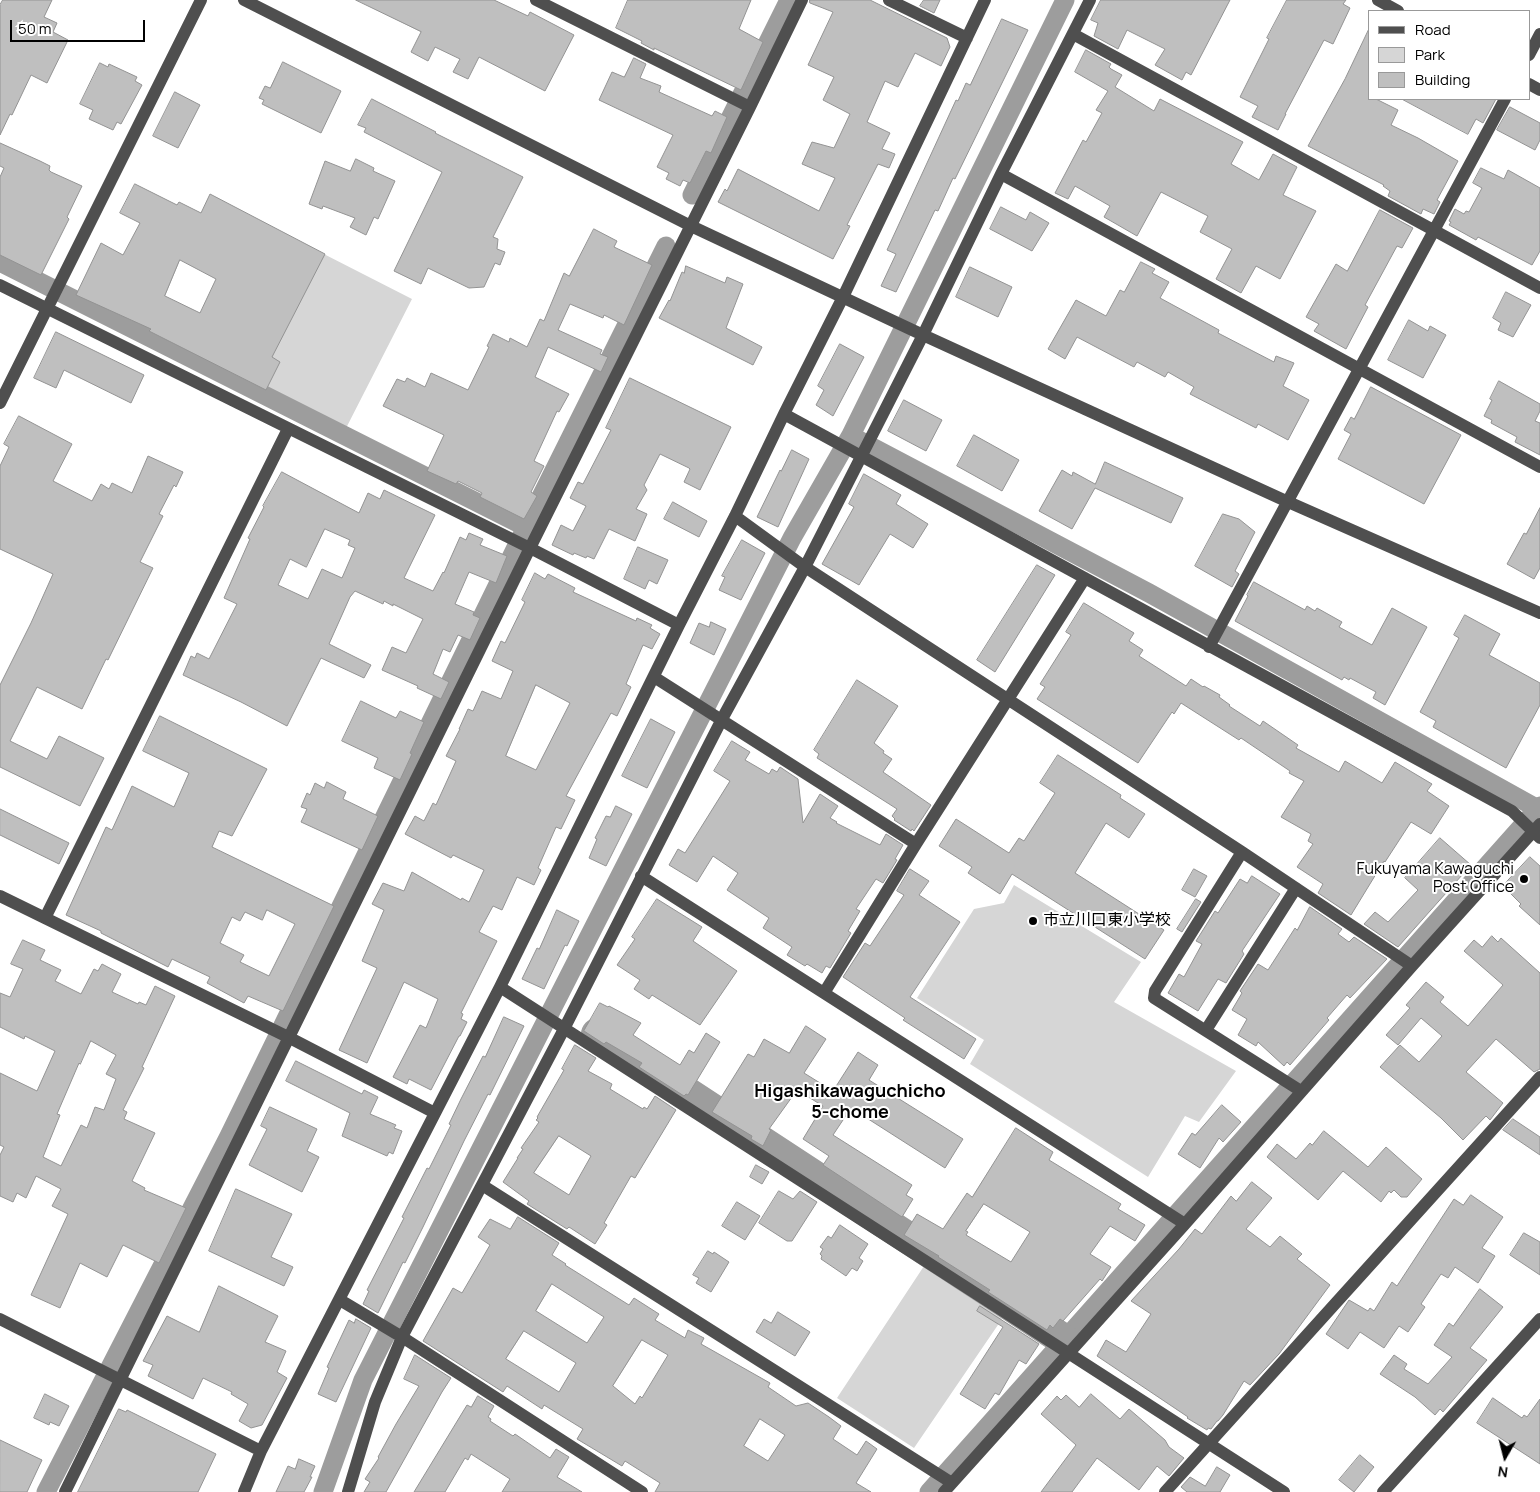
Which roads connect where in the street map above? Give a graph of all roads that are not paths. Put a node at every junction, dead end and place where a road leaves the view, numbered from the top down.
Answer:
1 (201, 0) edge
2 (244, 0) edge
3 (536, 0) edge
4 (802, 0) edge
5 (889, 0) edge
6 (985, 0) edge
7 (1090, 0) edge
8 (1378, 0) edge
9 (1396, 10) edge
10 (1073, 34) junction
11 (1540, 34) edge
12 (966, 38) junction
13 (1530, 54) edge
14 (1504, 100) edge
15 (750, 107) junction
16 (1001, 174) junction
17 (691, 226) junction
18 (1434, 229) junction
19 (0, 285) edge
20 (1540, 288) edge
21 (844, 297) junction
22 (47, 309) junction
23 (920, 334) junction
24 (1358, 368) junction
25 (0, 403) edge
26 (784, 414) junction
27 (288, 429) junction
28 (860, 454) junction
29 (1540, 467) edge
30 (1286, 501) junction
31 (735, 516) junction
32 (530, 548) junction
33 (805, 567) junction
34 (1085, 578) junction
35 (1540, 613) edge
36 (678, 624) junction
37 (1209, 647) junction
38 (654, 676) junction
39 (1008, 699) junction
40 (722, 719) junction
41 (1537, 830) edge
42 (916, 844) junction
43 (1242, 852) junction
44 (641, 876) junction
45 (1296, 888) junction
46 (0, 896) edge
47 (45, 918) junction
48 (1412, 966) junction
49 (500, 986) junction
50 (824, 993) junction
51 (564, 1028) junction
52 (1206, 1030) junction
53 (288, 1037) junction
54 (1540, 1076) edge
55 (1301, 1091) junction
56 (435, 1113) junction
57 (482, 1185) junction
58 (1185, 1224) junction
59 (340, 1300) junction
60 (0, 1319) edge
61 (1540, 1319) edge
62 (402, 1337) junction
63 (1068, 1352) junction
64 (121, 1380) junction
65 (1209, 1444) junction
66 (261, 1451) junction
67 (948, 1488) edge
68 (65, 1492) edge
69 (244, 1492) edge
70 (348, 1492) edge
71 (642, 1492) edge
72 (1165, 1492) edge
73 (1284, 1492) edge
74 (1382, 1492) edge

1 - 22 street
2 - 17 street
3 - 15 street
4 - 15 street
5 - 12 street
6 - 12 street
7 - 10 street
8 - 9 street
10 - 16 street
10 - 18 street
11 - 13 street
12 - 21 street
14 - 18 street
15 - 17 street
16 - 23 street
16 - 24 street
17 - 21 street
17 - 32 street
18 - 20 street
18 - 24 street
19 - 22 street
21 - 23 street
21 - 26 street
22 - 25 street
22 - 27 street
23 - 28 street
23 - 30 street
24 - 29 street
24 - 30 street
26 - 28 street
26 - 31 street
27 - 32 street
27 - 47 street
28 - 33 street
28 - 34 street
30 - 35 street
30 - 37 street
31 - 33 street
31 - 36 street
32 - 36 street
32 - 53 street
33 - 39 street
33 - 40 street
34 - 37 street
34 - 39 street
36 - 38 street
37 - 41 street
38 - 40 street
38 - 49 street
39 - 42 street
39 - 43 street
40 - 42 street
40 - 44 street
41 - 48 street
42 - 50 street
43 - 45 street
43 - 52 street
44 - 50 street
44 - 51 street
45 - 48 street
45 - 52 street
46 - 47 street
47 - 53 street
48 - 55 street
49 - 51 street
49 - 56 street
50 - 58 street
51 - 57 street
51 - 63 street
52 - 55 street
53 - 56 street
53 - 64 street
54 - 65 street
55 - 58 street
56 - 59 street
57 - 62 street
57 - 67 street
58 - 63 street
59 - 62 street
59 - 66 street
60 - 64 street
61 - 74 street
62 - 70 street
62 - 71 street
63 - 65 street
63 - 67 street
64 - 66 street
64 - 68 street
65 - 72 street
65 - 73 street
66 - 69 street

